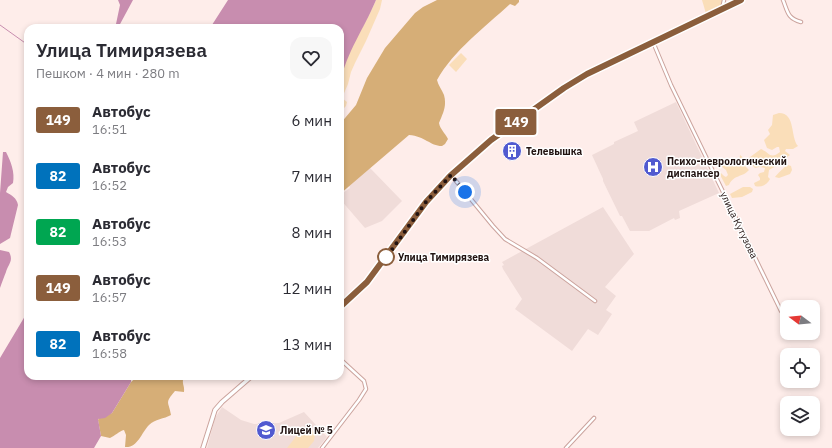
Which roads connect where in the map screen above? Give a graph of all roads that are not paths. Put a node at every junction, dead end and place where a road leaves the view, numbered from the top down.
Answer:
1 (724, 0) edge
2 (741, 0) edge
3 (783, 0) edge
4 (722, 10) junction
5 (801, 22) dead end
6 (654, 42) junction
7 (451, 175) junction
8 (595, 301) dead end
9 (344, 303) edge
10 (780, 309) edge
11 (344, 363) edge
12 (247, 380) edge
13 (594, 418) dead end
14 (203, 448) edge
15 (322, 448) edge
16 (566, 448) edge

1 - 4 street
2 - 4 main road
3 - 5 street
4 - 6 main road
6 - 7 main road
6 - 10 street, улица Кутузова
7 - 8 street
7 - 9 main road
11 - 15 street
12 - 14 main road
13 - 16 street

